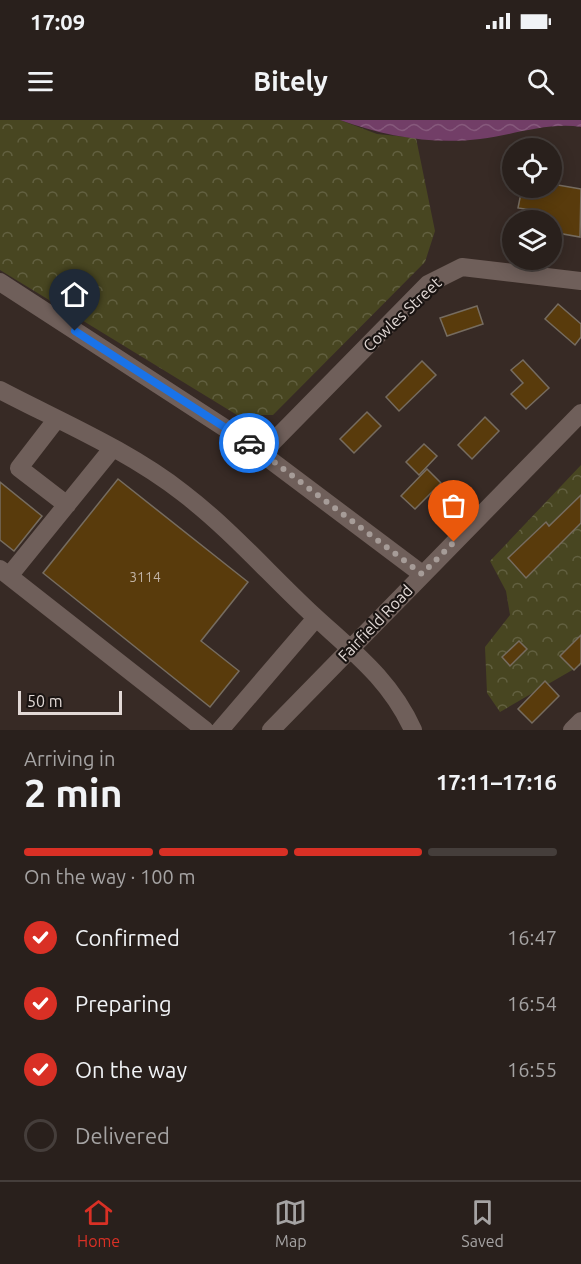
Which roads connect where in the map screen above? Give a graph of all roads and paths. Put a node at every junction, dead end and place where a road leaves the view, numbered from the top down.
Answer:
1 (581, 281) edge
2 (0, 282) edge
3 (0, 390) edge
4 (581, 413) edge
5 (56, 420) junction
6 (112, 448) junction
7 (262, 453) junction
8 (67, 505) junction
9 (5, 572) edge
10 (422, 574) junction
11 (316, 618) junction
12 (352, 647) junction
13 (581, 721) edge
14 (205, 730) edge
15 (220, 730) edge
16 (271, 730) edge
17 (413, 730) edge
18 (572, 730) edge

1 - 7 street, Cowles Street
2 - 7 street
3 - 5 street
4 - 10 street, Fairfield Road
5 - 6 street
5 - 8 street
6 - 8 street
6 - 11 street
7 - 10 street
8 - 9 street
9 - 14 street
10 - 12 street, Fairfield Road
11 - 12 street
11 - 15 street
12 - 16 street, Fairfield Road
12 - 17 street
13 - 18 street

